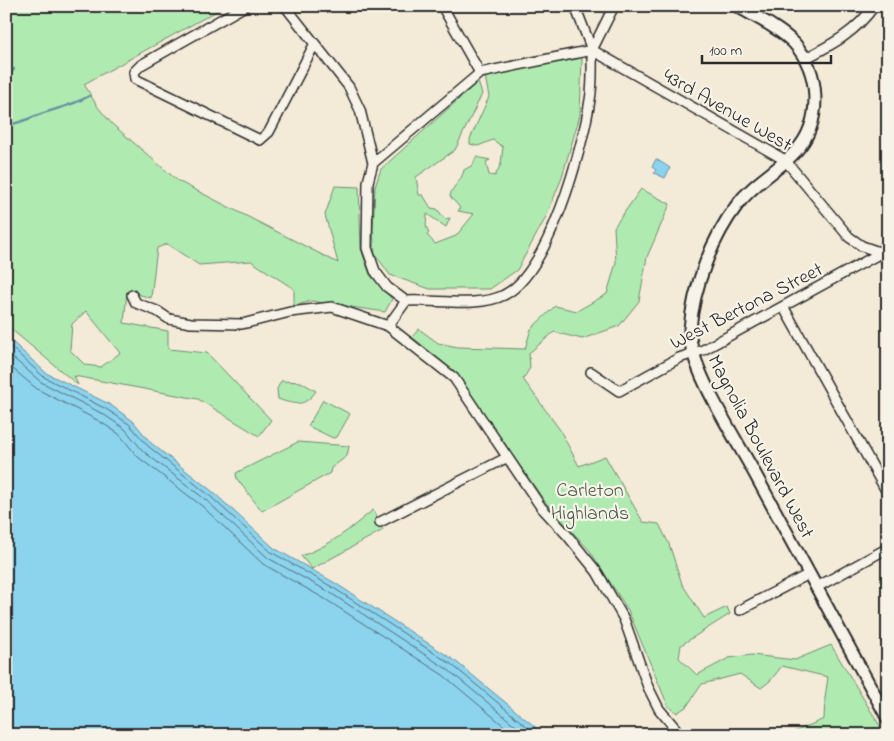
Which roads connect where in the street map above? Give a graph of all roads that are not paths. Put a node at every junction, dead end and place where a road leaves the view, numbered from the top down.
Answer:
1 (245, 6) edge
2 (285, 6) edge
3 (442, 6) edge
4 (575, 6) edge
5 (614, 6) edge
6 (737, 6) edge
7 (874, 6) edge
8 (314, 45) junction
9 (592, 50) junction
10 (806, 58) junction
11 (480, 73) junction
12 (785, 160) junction
13 (373, 163) junction
14 (888, 239) edge
15 (885, 251) edge
16 (888, 264) edge
17 (132, 295) dead end
18 (406, 301) junction
19 (784, 308) junction
20 (388, 326) junction
21 (692, 354) junction
22 (591, 372) dead end
23 (506, 458) junction
24 (888, 494) edge
25 (380, 522) dead end
26 (888, 548) edge
27 (809, 574) junction
28 (817, 587) junction
29 (740, 610) dead end
30 (888, 719) edge
31 (681, 735) edge

1 - 8 street
2 - 8 street
3 - 11 street
4 - 9 street
5 - 9 street
6 - 10 street, Magnolia Boulevard West
7 - 10 street
8 - 13 street
9 - 11 street
9 - 12 street, 43rd Avenue West
9 - 18 street
10 - 12 street, Magnolia Boulevard West
11 - 13 street
12 - 15 street, 43rd Avenue West
12 - 21 street, Magnolia Boulevard West
13 - 18 street
14 - 15 street
15 - 16 street
15 - 19 street, West Bertona Street
17 - 20 street
18 - 20 street
19 - 21 street, West Bertona Street
19 - 24 street
20 - 23 street
21 - 22 street, West Bertona Street
21 - 27 street, Magnolia Boulevard West
23 - 25 street
23 - 31 street
26 - 28 street
27 - 28 street, Magnolia Boulevard West
27 - 29 street
28 - 30 street, Magnolia Boulevard West

